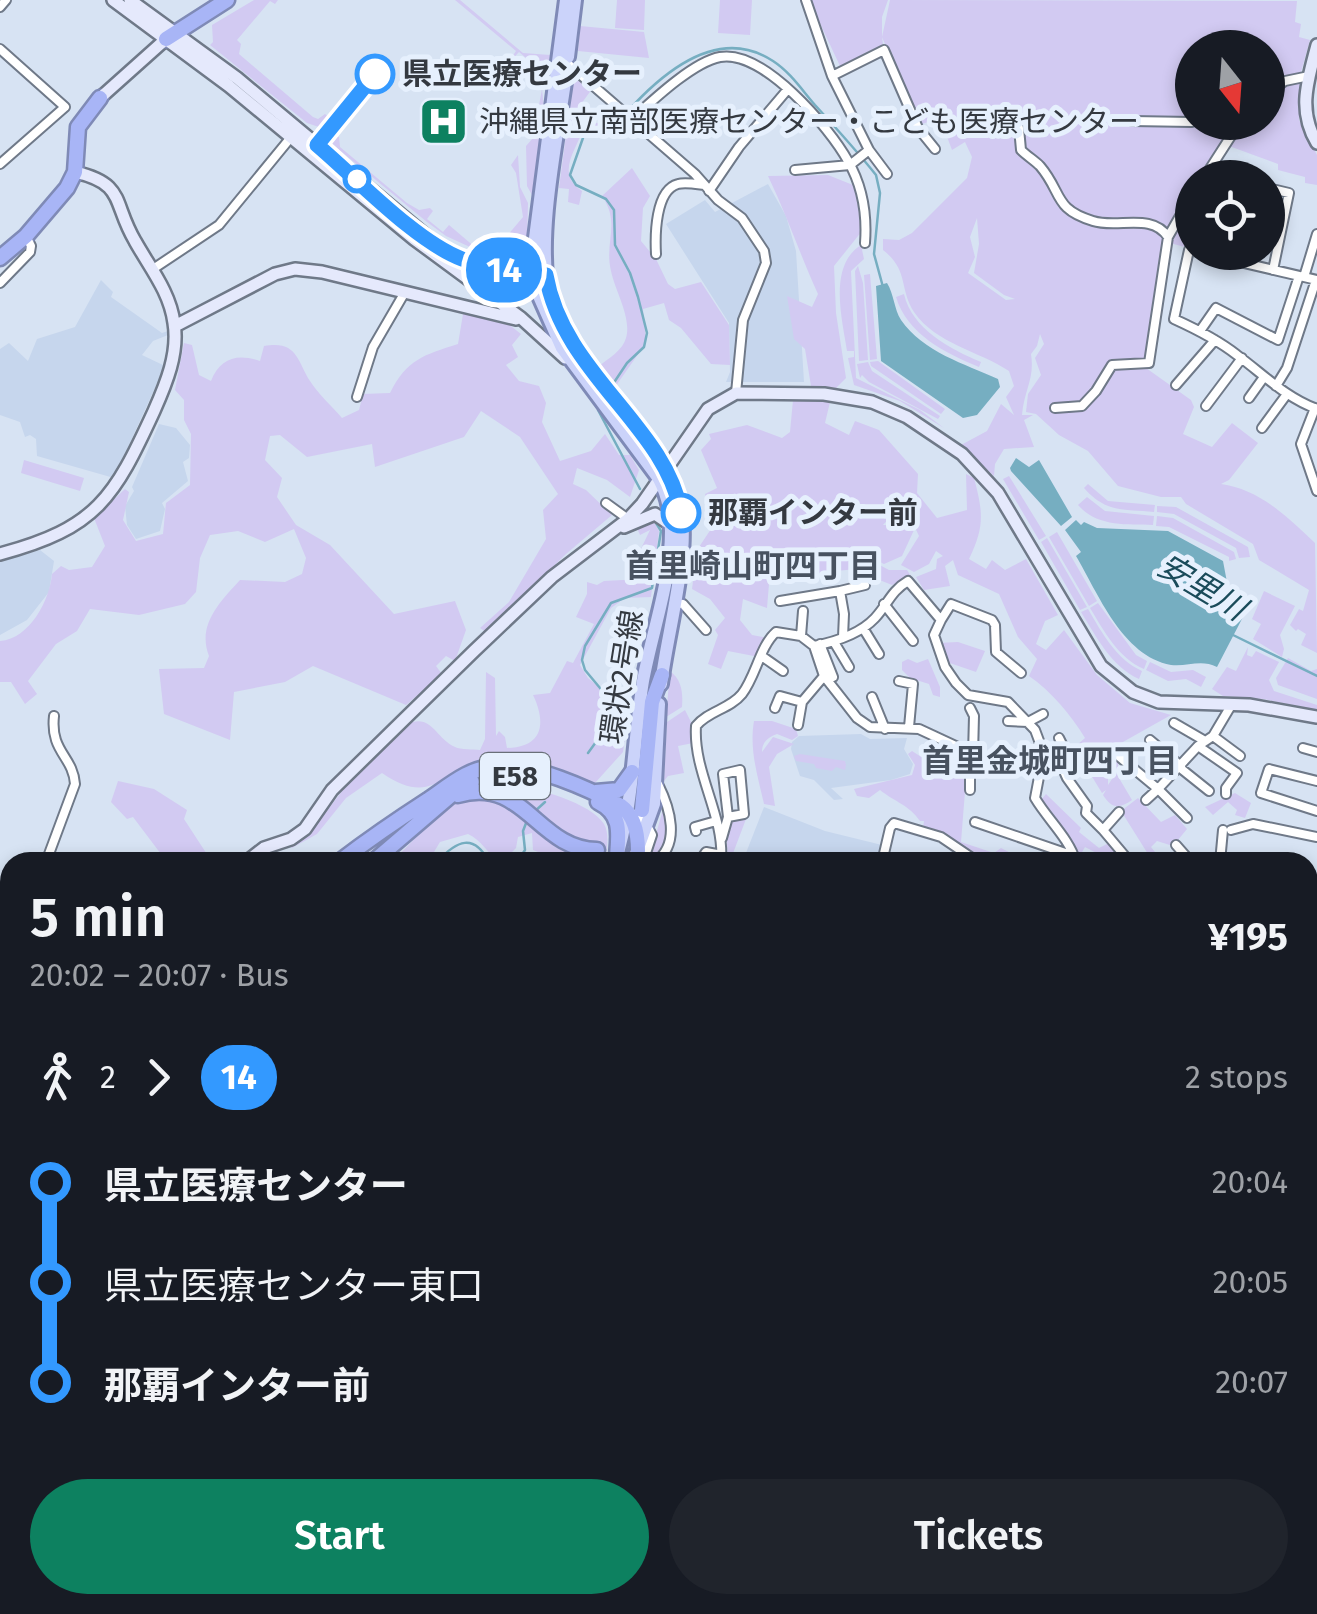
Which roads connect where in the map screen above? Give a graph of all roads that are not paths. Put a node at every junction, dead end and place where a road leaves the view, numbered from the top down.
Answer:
1 (6, 0) edge
2 (113, 0) edge
3 (130, 0) edge
4 (211, 0) edge
5 (227, 0) edge
6 (566, 0) edge
7 (576, 0) edge
8 (806, 0) edge
9 (0, 7) edge
10 (171, 35) junction
11 (1317, 45) edge
12 (0, 49) edge
13 (567, 63) junction
14 (832, 76) junction
15 (1285, 82) edge
16 (1311, 82) edge
17 (788, 90) junction
18 (100, 98) joint
19 (627, 116) junction
20 (1132, 122) dead end
21 (1175, 122) edge
22 (1019, 128) dead end
23 (294, 133) junction
24 (1317, 143) edge
25 (935, 149) dead end
26 (865, 155) junction
27 (0, 164) edge
28 (850, 165) junction
29 (796, 170) dead end
30 (74, 172) junction
31 (887, 174) dead end
32 (706, 188) junction
33 (1175, 227) edge
34 (1317, 234) edge
35 (26, 236) junction
36 (1168, 240) junction
37 (1175, 243) edge
38 (865, 244) dead end
39 (656, 254) dead end
40 (0, 258) edge
41 (446, 261) junction
42 (152, 269) junction
43 (1188, 270) edge
44 (1273, 270) edge
45 (539, 275) junction
46 (1301, 276) junction
47 (1316, 280) edge
48 (0, 283) edge
49 (405, 292) junction
50 (496, 298) junction
51 (487, 310) junction
52 (175, 326) junction
53 (1200, 331) junction
54 (538, 333) junction
55 (1215, 340) junction
56 (1242, 358) junction
57 (579, 371) junction
58 (1264, 377) junction
59 (1176, 385) dead end
60 (1276, 386) junction
61 (736, 393) junction
62 (1288, 394) junction
63 (357, 397) dead end
64 (1249, 398) dead end
65 (1206, 406) dead end
66 (1055, 408) dead end
67 (1316, 408) edge
68 (1262, 428) dead end
69 (646, 441) junction
70 (680, 447) junction
71 (663, 475) junction
72 (1317, 491) edge
73 (606, 503) dead end
74 (624, 523) junction
75 (671, 525) junction
76 (0, 554) edge
77 (865, 585) dead end
78 (840, 591) junction
79 (780, 602) dead end
80 (674, 603) junction
81 (884, 604) junction
82 (803, 611) dead end
83 (941, 620) junction
84 (863, 628) junction
85 (706, 630) dead end
86 (800, 636) junction
87 (839, 639) junction
88 (913, 641) dead end
89 (817, 645) junction
90 (879, 654) dead end
91 (763, 656) junction
92 (849, 667) dead end
93 (783, 671) dead end
94 (1021, 673) dead end
95 (662, 674) junction
96 (829, 677) junction
97 (899, 681) dead end
98 (872, 696) dead end
99 (802, 702) junction
100 (1232, 704) junction
101 (775, 708) dead end
102 (970, 708) dead end
103 (1043, 714) dead end
104 (54, 716) dead end
105 (1317, 717) edge
106 (1008, 721) dead end
107 (1028, 722) junction
108 (1174, 724) dead end
109 (798, 725) dead end
110 (909, 727) junction
111 (886, 729) junction
112 (1059, 738) dead end
113 (1150, 740) dead end
114 (1206, 741) junction
115 (1303, 748) dead end
116 (1055, 752) junction
117 (1317, 752) edge
118 (1116, 754) dead end
119 (975, 755) junction
120 (1042, 756) junction
121 (1240, 756) dead end
122 (1180, 766) junction
123 (632, 772) junction
124 (656, 780) junction
125 (1317, 780) edge
126 (1158, 789) junction
127 (970, 790) dead end
128 (1209, 790) dead end
129 (591, 791) junction
130 (1226, 794) dead end
131 (1146, 800) dead end
132 (435, 805) junction
133 (636, 811) junction
134 (1317, 811) edge
135 (1119, 812) dead end
136 (728, 817) junction
137 (1187, 818) dead end
138 (716, 821) junction
139 (974, 822) dead end
140 (648, 826) junction
141 (1103, 830) junction
142 (696, 832) dead end
143 (1317, 837) edge
144 (722, 838) junction
145 (1176, 845) dead end
146 (597, 850) dead end
147 (51, 852) edge
148 (259, 852) edge
149 (352, 852) edge
150 (385, 852) edge
151 (617, 852) edge
152 (619, 852) edge
153 (638, 852) edge
154 (640, 852) edge
155 (666, 852) edge
156 (722, 852) edge
157 (884, 852) edge
158 (964, 852) edge
159 (1056, 852) edge
160 (1071, 852) edge
161 (1122, 852) edge
162 (1182, 852) edge
163 (1222, 852) edge

1 - 9 street
2 - 10 main road
3 - 10 main road
4 - 10 highway
5 - 10 highway
6 - 45 main road, 環状2号線
7 - 13 main road, 環状2号線
8 - 14 street
10 - 18 main road
10 - 23 main road
11 - 16 main road
12 - 27 street
13 - 19 street
13 - 45 main road, 環状2号線
14 - 25 street
14 - 26 street
15 - 16 street
16 - 24 main road
17 - 19 street
17 - 28 street
17 - 32 street
18 - 30 highway
19 - 32 street
20 - 21 street
22 - 36 street
23 - 41 main road
23 - 42 street
23 - 45 main road
26 - 28 street
26 - 31 street
28 - 29 street
28 - 38 street
30 - 35 highway
30 - 42 main road
32 - 39 street
32 - 61 street
33 - 36 street
34 - 46 street
35 - 40 highway
35 - 48 street
36 - 37 street
36 - 66 street
41 - 45 main road
41 - 50 main road
42 - 52 main road
43 - 53 street
44 - 46 street
45 - 57 main road, 環状2号線
45 - 69 main road, 環状2号線
46 - 47 street
46 - 53 street
47 - 60 street
49 - 51 main road
49 - 52 main road
49 - 63 street
50 - 51 main road
50 - 54 main road
51 - 54 main road
52 - 76 main road
53 - 55 street
54 - 57 main road
55 - 56 street
55 - 59 street
56 - 58 street
56 - 65 street
57 - 71 main road, 環状2号線
58 - 60 street
58 - 64 street
60 - 62 street
61 - 70 main road
61 - 100 main road
62 - 67 street
62 - 68 street
67 - 72 street
69 - 70 main road
69 - 71 main road, 環状2号線
70 - 71 main road
71 - 74 main road
71 - 75 main road, 環状2号線
71 - 80 main road, 環状2号線
73 - 74 street
74 - 75 main road
74 - 148 main road
75 - 123 main road, 環状2号線
77 - 78 street
78 - 79 street
78 - 87 street
80 - 85 street
80 - 95 main road, 環状2号線
81 - 83 street
81 - 84 street
81 - 88 street
82 - 86 street
83 - 94 street
83 - 107 street
84 - 87 street
84 - 90 street
86 - 89 street
86 - 91 street
87 - 89 street
87 - 92 street
89 - 96 street
91 - 93 street
91 - 138 street
95 - 124 main road, 環状2号線
95 - 133 highway
96 - 99 street
96 - 111 street
97 - 110 street
98 - 111 street
99 - 101 street
99 - 109 street
100 - 105 main road
100 - 114 street
102 - 119 street
103 - 107 street
104 - 147 street
106 - 107 street
107 - 120 street
108 - 114 street
110 - 111 street
110 - 119 street
112 - 116 street
113 - 122 street
114 - 121 street
114 - 122 street
114 - 130 street
115 - 117 street
116 - 120 street
116 - 141 street
118 - 126 street
119 - 120 street
119 - 127 street
120 - 160 street
122 - 126 street
122 - 128 street
123 - 129 highway
123 - 133 main road, 環状2号線
124 - 140 main road, 環状2号線
124 - 155 street
125 - 134 street
126 - 131 street
126 - 137 street
129 - 132 highway
129 - 133 highway
132 - 146 highway, E58
132 - 149 highway, E58
132 - 150 highway, E58
132 - 151 highway, E58
133 - 140 street
133 - 152 main road, 環状2号線
133 - 153 highway
135 - 141 street
136 - 136 street
136 - 144 street
138 - 142 street
138 - 144 street
139 - 159 street
140 - 154 main road, 環状2号線
141 - 161 street
143 - 163 street
144 - 156 street
145 - 162 street
157 - 158 street

